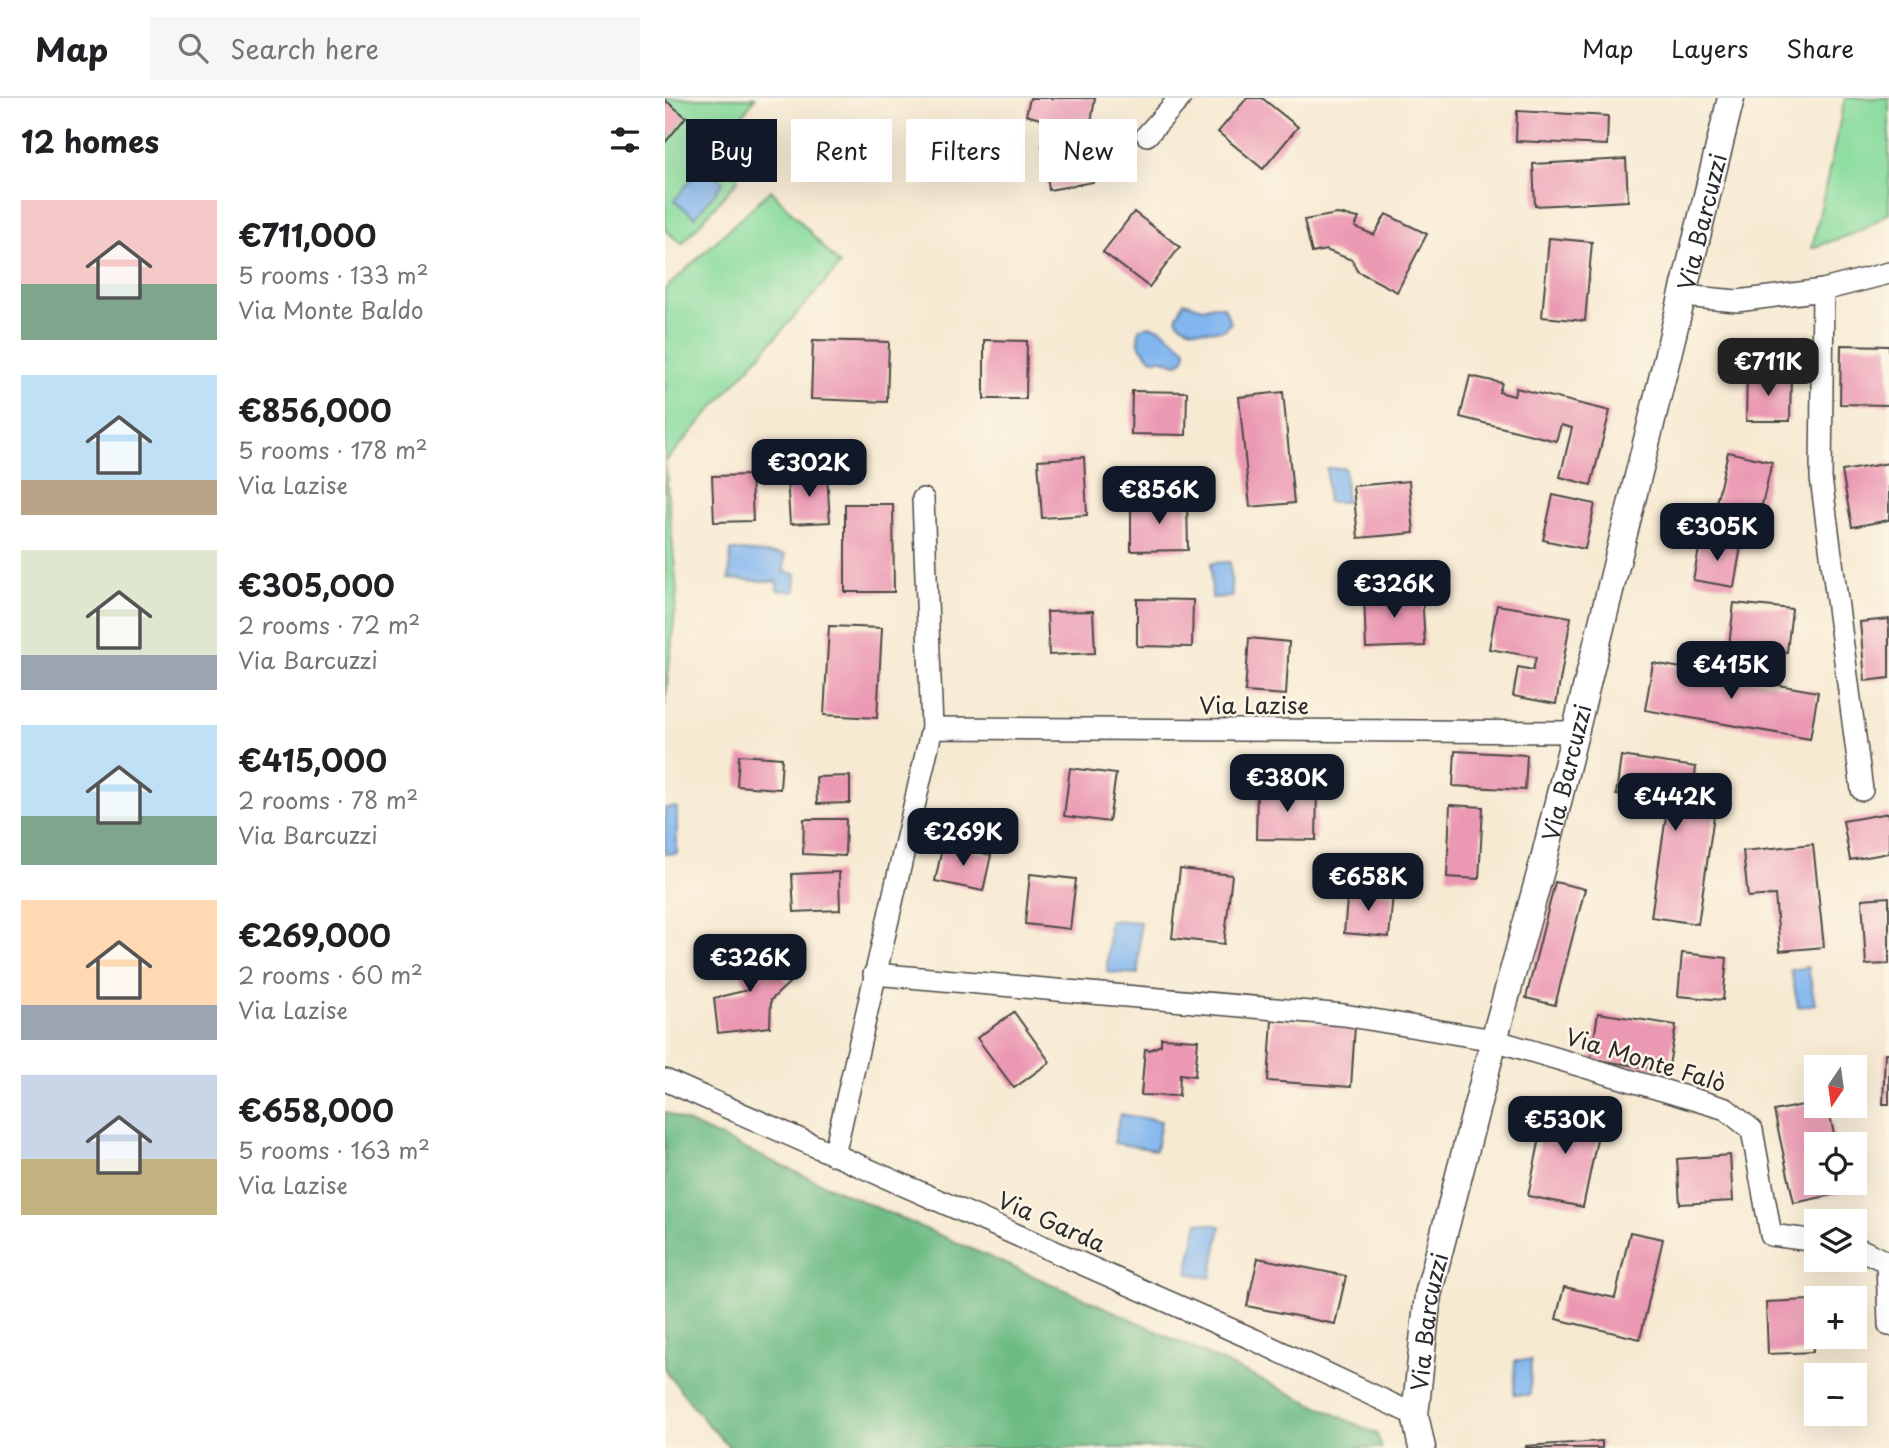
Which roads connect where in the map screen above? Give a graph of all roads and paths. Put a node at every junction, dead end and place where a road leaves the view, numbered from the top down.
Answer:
1 (1180, 98) edge
2 (1731, 98) edge
3 (1147, 135) dead end
4 (1889, 273) edge
5 (1823, 290) junction
6 (1683, 296) junction
7 (923, 499) dead end
8 (932, 728) junction
9 (1575, 732) junction
10 (1862, 790) dead end
11 (874, 974) junction
12 (1494, 1040) junction
13 (665, 1080) edge
14 (834, 1155) junction
15 (1804, 1239) edge
16 (1867, 1253) edge
17 (1889, 1325) edge
18 (1415, 1415) junction
19 (1422, 1448) edge

1 - 3 street
2 - 6 street, Via Barcuzzi
4 - 5 street
5 - 6 street
5 - 10 street
6 - 9 street, Via Barcuzzi
7 - 8 street
8 - 9 street, Via Lazise
8 - 11 street
9 - 12 street, Via Barcuzzi
11 - 12 street
11 - 14 street
12 - 15 street, Via Monte Falò
12 - 18 street, Via Barcuzzi
13 - 14 street, Via Garda
14 - 18 street, Via Garda
16 - 17 street
18 - 19 street, Via Barcuzzi

